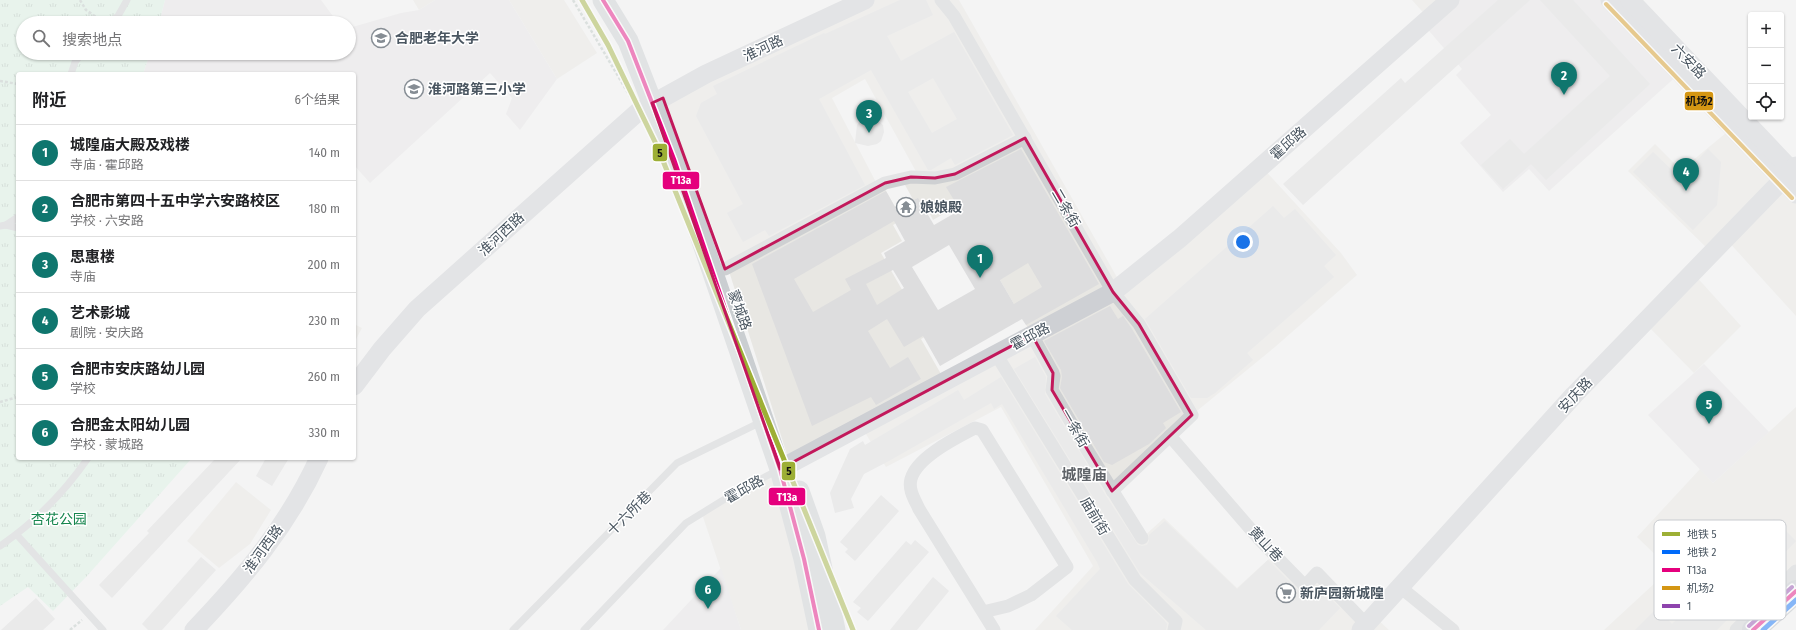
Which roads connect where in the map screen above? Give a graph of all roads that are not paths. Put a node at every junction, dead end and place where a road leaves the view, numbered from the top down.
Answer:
1 (127, 0) edge
2 (603, 0) edge
3 (618, 0) edge
4 (865, 0) edge
5 (941, 0) edge
6 (1450, 0) edge
7 (1610, 0) edge
8 (1630, 0) edge
9 (118, 16) edge
10 (77, 60) edge
11 (72, 72) edge
12 (651, 104) junction
13 (1025, 138) junction
14 (1792, 173) edge
15 (1796, 194) edge
16 (16, 218) edge
17 (3, 226) edge
18 (16, 228) edge
19 (725, 269) junction
20 (1114, 292) junction
21 (1032, 336) junction
22 (996, 354) junction
23 (356, 383) edge
24 (763, 421) junction
25 (1170, 436) junction
26 (86, 460) edge
27 (318, 460) edge
28 (785, 467) junction
29 (1112, 491) junction
30 (17, 535) junction
31 (1142, 538) dead end
32 (0, 546) edge
33 (1796, 571) edge
34 (1786, 581) edge
35 (1400, 587) junction
36 (1796, 591) edge
37 (1786, 600) edge
38 (983, 612) junction
39 (1746, 620) edge
40 (1764, 620) edge
41 (1363, 627) edge
42 (103, 630) edge
43 (194, 630) edge
44 (513, 630) edge
45 (584, 630) edge
46 (819, 630) edge
47 (835, 630) edge
48 (994, 630) edge
49 (1174, 630) edge
50 (1453, 630) edge
51 (1736, 630) edge
52 (1753, 630) edge

1 - 9 lane
2 - 12 main road, 蒙城路
3 - 12 main road, 蒙城路
4 - 12 street, 淮河路
5 - 13 street, 二条街
6 - 20 street, 霍邱路
7 - 14 street, 六安路
8 - 14 street, 六安路
10 - 11 lane
12 - 19 main road, 蒙城路
12 - 23 street, 淮河西路
12 - 24 main road, 蒙城路
13 - 19 street
13 - 20 street, 二条街
14 - 15 street, 六安路
14 - 35 street, 安庆路
16 - 17 lane
17 - 18 lane
19 - 28 main road, 蒙城路
20 - 21 street, 霍邱路
20 - 25 street, 二条街
21 - 22 street, 霍邱路
21 - 29 street, 一条街
22 - 28 street, 霍邱路
22 - 49 street, 庙前街
24 - 28 main road, 蒙城路
24 - 44 lane, 十六所巷
25 - 29 street
25 - 41 street, 黄山巷
26 - 30 lane
27 - 43 street, 淮河西路
28 - 45 lane, 霍邱路
28 - 46 main road, 蒙城路
28 - 47 main road, 蒙城路
29 - 31 street, 一条街
30 - 32 lane
30 - 42 lane
33 - 34 street
35 - 41 street, 安庆路
35 - 50 street
36 - 37 highway
38 - 38 street
38 - 48 street
39 - 51 street
40 - 52 highway

